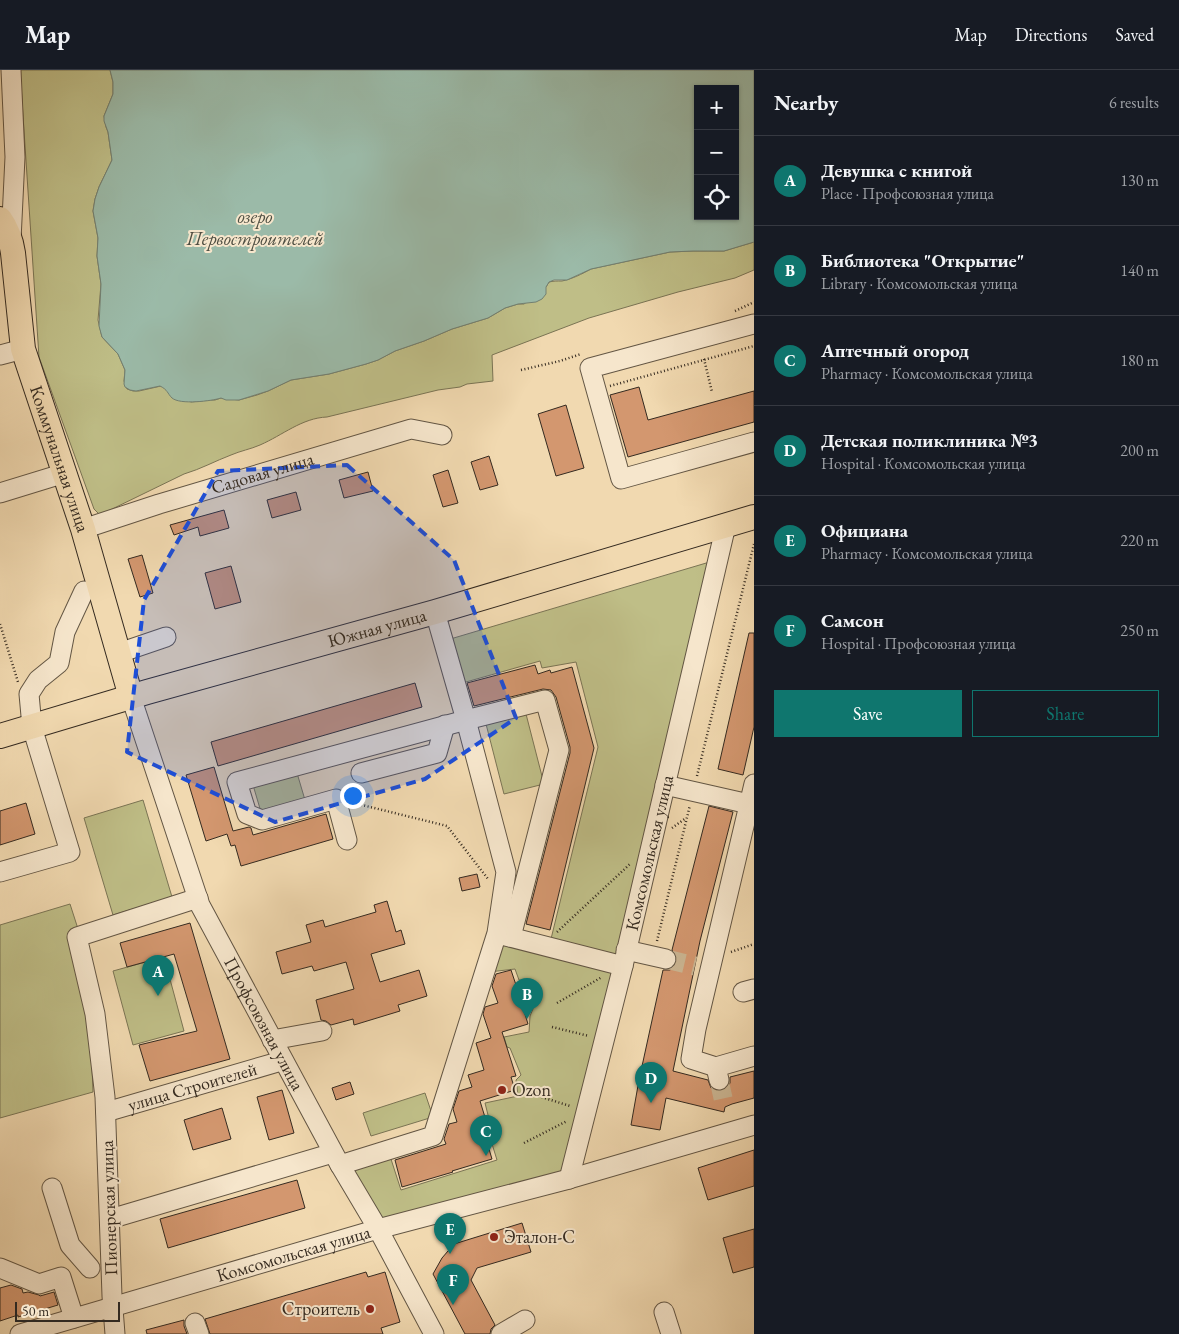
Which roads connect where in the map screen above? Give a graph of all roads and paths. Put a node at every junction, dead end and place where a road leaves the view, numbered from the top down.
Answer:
1 (11, 70) edge
2 (7, 117) edge
3 (0, 219) edge
4 (11, 240) junction
5 (754, 324) edge
6 (698, 338) junction
7 (754, 346) edge
8 (23, 348) junction
9 (0, 355) edge
10 (704, 359) junction
11 (596, 389) junction
12 (712, 392) dead end
13 (442, 436) dead end
14 (754, 442) edge
15 (65, 473) junction
16 (0, 493) edge
17 (754, 517) edge
18 (726, 525) junction
19 (83, 529) junction
20 (754, 544) edge
21 (84, 591) dead end
22 (435, 612) junction
23 (0, 624) edge
24 (166, 637) dead end
25 (119, 653) junction
26 (20, 688) dead end
27 (131, 697) junction
28 (466, 720) junction
29 (445, 725) junction
30 (32, 727) junction
31 (0, 736) edge
32 (361, 773) dead end
33 (754, 784) edge
34 (665, 785) junction
35 (693, 791) junction
36 (336, 799) junction
37 (749, 804) junction
38 (347, 840) dead end
39 (631, 863) dead end
40 (0, 872) edge
41 (198, 898) junction
42 (502, 898) junction
43 (504, 935) junction
44 (754, 944) edge
45 (543, 945) junction
46 (625, 958) junction
47 (659, 958) joint
48 (706, 964) junction
49 (557, 1003) dead end
50 (552, 1027) dead end
51 (322, 1031) dead end
52 (604, 1039) junction
53 (272, 1040) junction
54 (754, 1056) edge
55 (278, 1062) dead end
56 (535, 1095) dead end
57 (586, 1111) junction
58 (106, 1112) junction
59 (754, 1125) edge
60 (524, 1143) dead end
61 (336, 1159) junction
62 (569, 1178) junction
63 (52, 1188) dead end
64 (110, 1219) junction
65 (378, 1229) junction
66 (111, 1263) junction
67 (0, 1268) edge
68 (90, 1268) junction
69 (61, 1278) junction
70 (114, 1307) junction
71 (664, 1312) dead end
72 (74, 1318) junction
73 (525, 1320) dead end
74 (20, 1334) edge
75 (115, 1334) edge
76 (434, 1334) edge
77 (501, 1334) edge
78 (671, 1334) edge

1 - 2 street
2 - 4 street
3 - 4 main road, Коммунальная улица
4 - 8 main road, Коммунальная улица
5 - 6 street
6 - 10 path
6 - 11 street
7 - 10 path
8 - 9 street
8 - 15 main road, Коммунальная улица
10 - 11 path
10 - 12 path
11 - 14 street
13 - 19 street, Садовая улица
15 - 16 street
15 - 19 main road, Коммунальная улица
17 - 18 main road, Южная улица
18 - 22 main road, Южная улица
18 - 34 street, Комсомольская улица
19 - 25 main road, Коммунальная улица
20 - 35 path
21 - 30 street
22 - 27 main road, Южная улица
22 - 28 street
23 - 26 path
24 - 25 street
25 - 27 main road, Коммунальная улица
27 - 30 main road, Южная улица
27 - 41 street, Профсоюзная улица
28 - 29 street
28 - 42 street
28 - 43 street
29 - 32 street
29 - 36 street
30 - 31 main road, Южная улица
30 - 40 street
33 - 37 street
34 - 35 street
34 - 46 street, Комсомольская улица
35 - 37 street
35 - 47 path
36 - 38 street
36 - 42 path
37 - 48 street
39 - 45 path
41 - 53 street, Профсоюзная улица
41 - 58 street, Пионерская улица
42 - 43 street
43 - 45 street
43 - 61 street
44 - 48 path
45 - 46 street
46 - 47 street
46 - 49 path
46 - 52 street, Комсомольская улица
48 - 54 street
50 - 52 path
51 - 53 street
52 - 57 street, Комсомольская улица
53 - 61 street, Профсоюзная улица
55 - 58 street, улица Строителей
56 - 57 path
57 - 60 path
57 - 62 street, Комсомольская улица
58 - 64 street, Пионерская улица
59 - 62 street, Комсомольская улица
61 - 64 street
61 - 65 street, Профсоюзная улица
62 - 65 street, Комсомольская улица
63 - 68 street
64 - 66 street, Пионерская улица
65 - 70 street, Комсомольская улица
65 - 76 street, Профсоюзная улица
66 - 68 street
66 - 70 street, Пионерская улица
67 - 69 street
68 - 69 street
69 - 72 street
70 - 72 street, Комсомольская улица
70 - 75 street, Пионерская улица
71 - 78 street
72 - 74 street, Комсомольская улица
73 - 77 street

